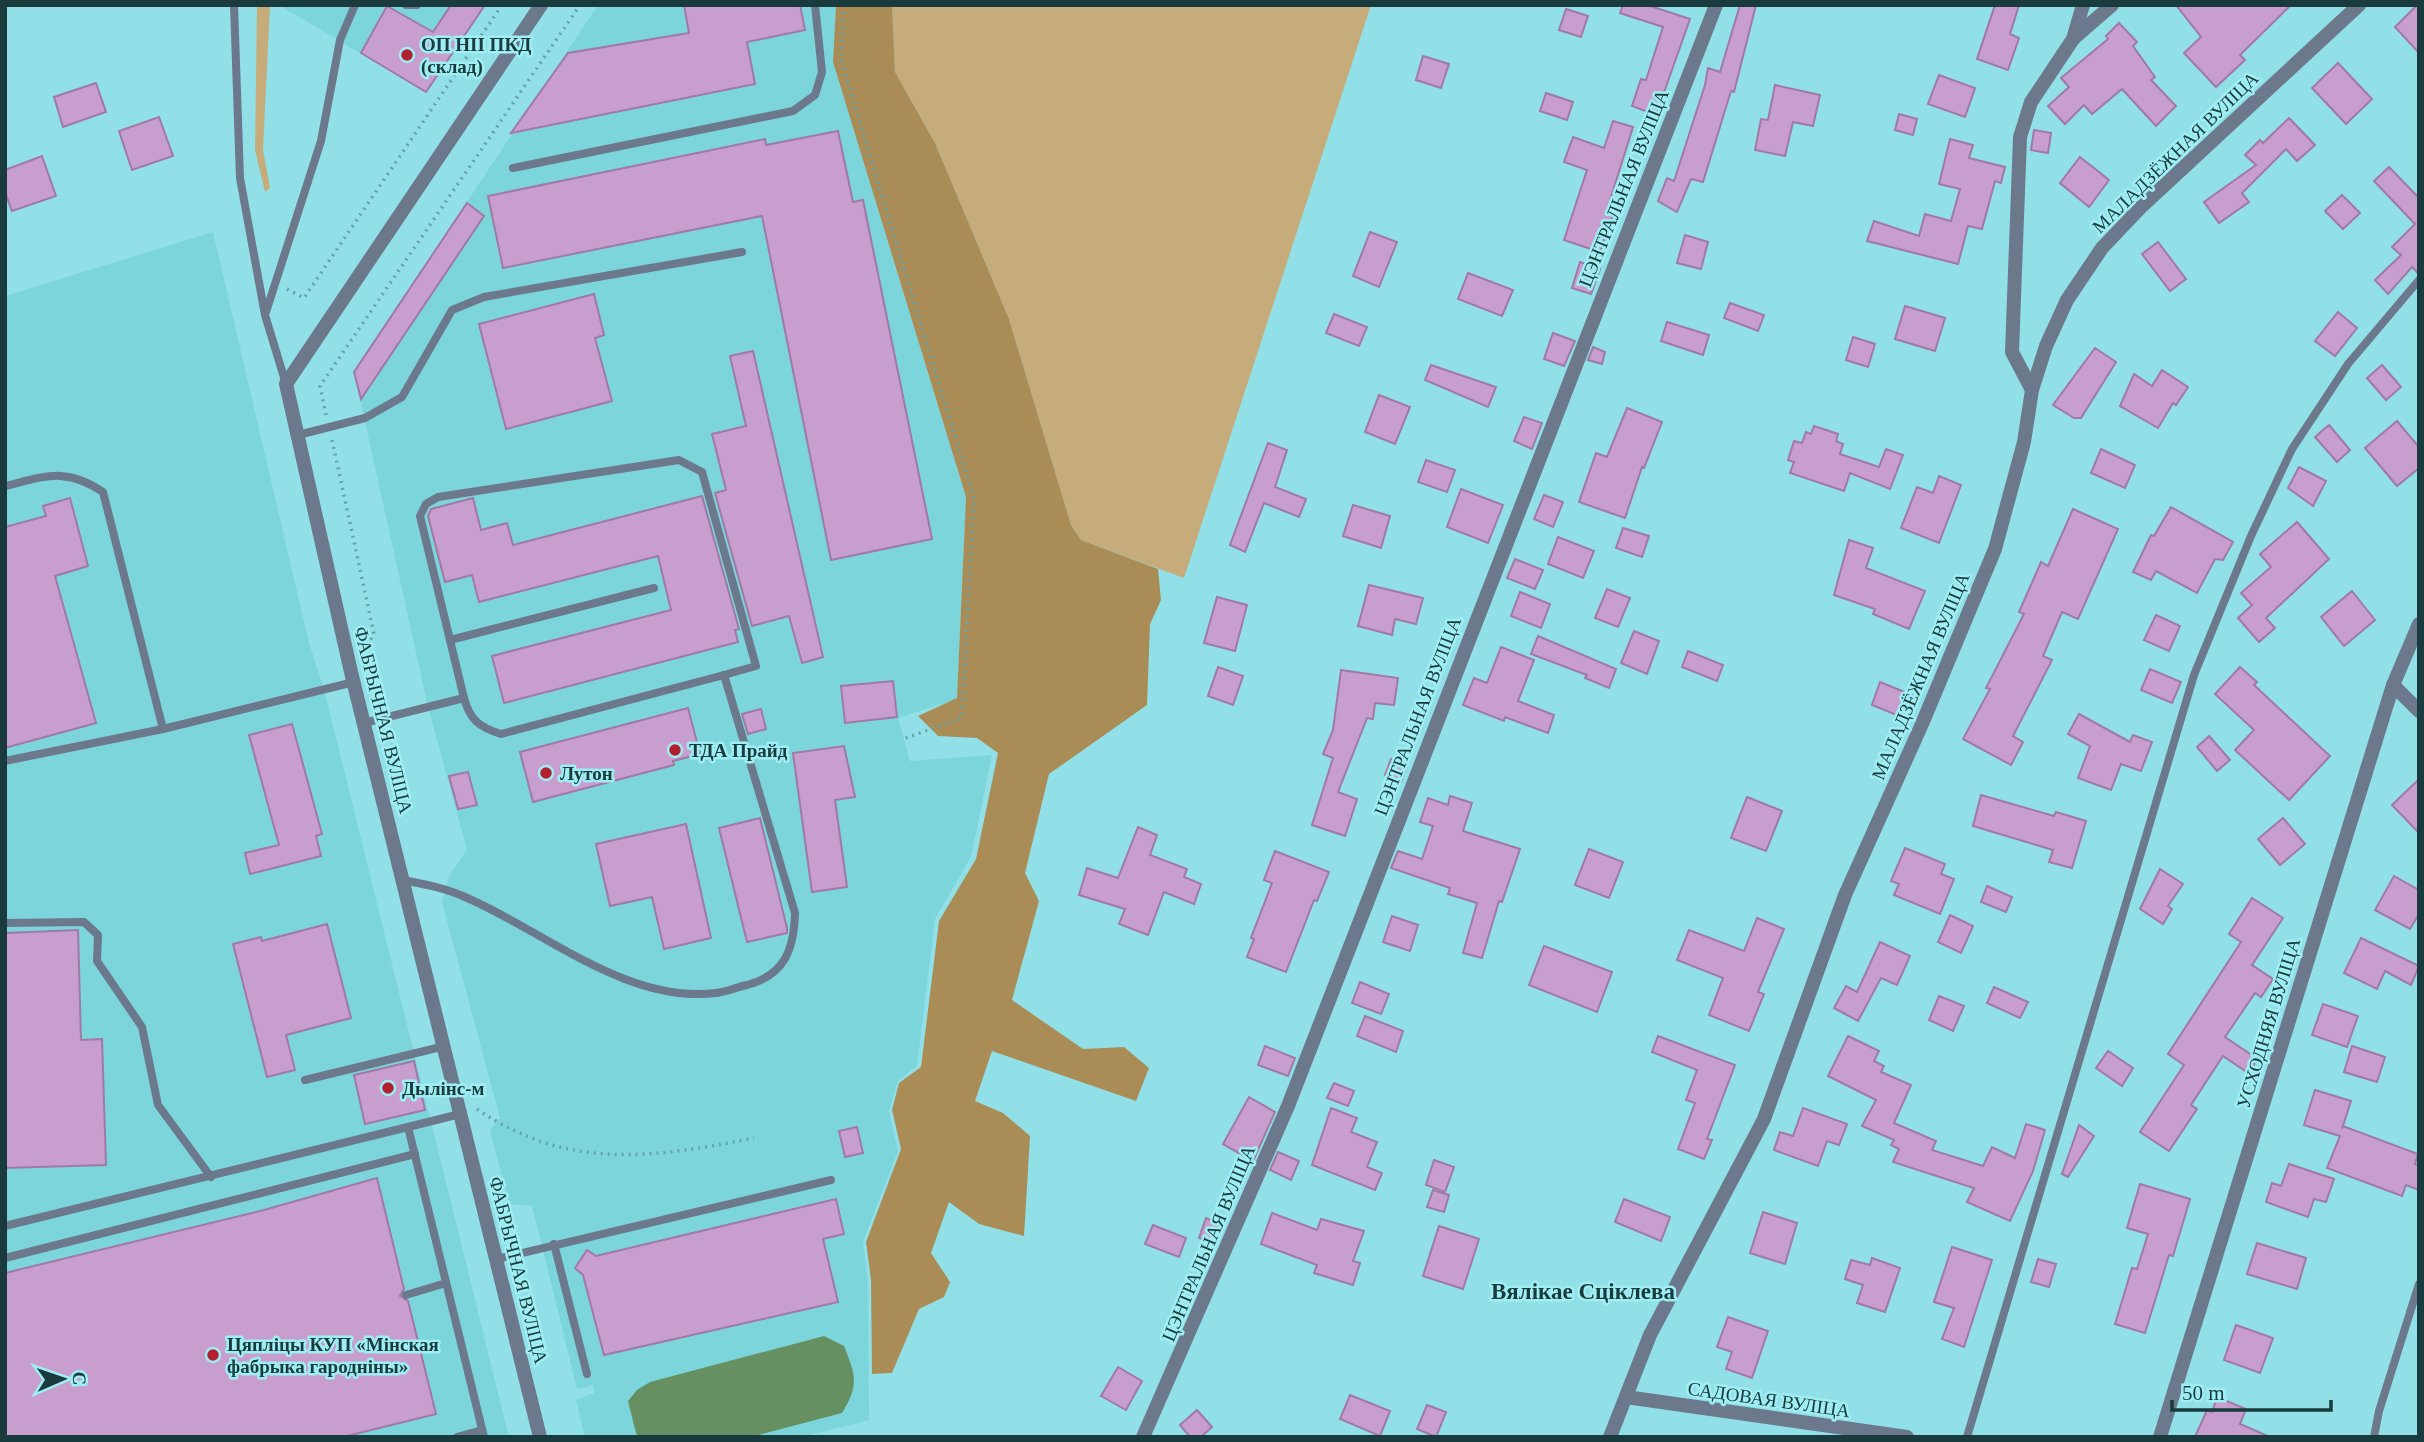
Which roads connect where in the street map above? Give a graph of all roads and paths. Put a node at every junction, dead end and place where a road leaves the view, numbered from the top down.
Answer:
1 (234, 5) edge
2 (355, 5) edge
3 (406, 5) edge
4 (417, 5) edge
5 (502, 5) edge
6 (541, 5) edge
7 (580, 5) edge
8 (816, 5) edge
9 (844, 5) edge
10 (1717, 5) edge
11 (2083, 5) edge
12 (2112, 5) edge
13 (2358, 5) edge
14 (2073, 39) junction
15 (513, 168) dead end
16 (742, 251) dead end
17 (2419, 280) edge
18 (275, 283) junction
19 (265, 315) junction
20 (286, 384) junction
21 (2032, 390) junction
22 (329, 427) junction
23 (298, 435) junction
24 (5, 486) edge
25 (654, 588) dead end
26 (2419, 624) edge
27 (450, 640) junction
28 (724, 676) junction
29 (352, 677) junction
30 (2393, 685) junction
31 (464, 698) junction
32 (2419, 711) edge
33 (364, 723) junction
34 (163, 729) junction
35 (903, 739) dead end
36 (5, 761) edge
37 (403, 880) junction
38 (5, 923) edge
39 (445, 1046) junction
40 (305, 1080) dead end
41 (455, 1094) junction
42 (460, 1114) junction
43 (408, 1127) junction
44 (754, 1138) dead end
45 (415, 1154) junction
46 (211, 1177) junction
47 (831, 1180) dead end
48 (5, 1226) edge
49 (554, 1244) junction
50 (5, 1258) edge
51 (497, 1259) junction
52 (446, 1283) junction
53 (2419, 1284) edge
54 (406, 1295) dead end
55 (587, 1374) dead end
56 (1626, 1397) junction
57 (483, 1434) edge
58 (1864, 1434) edge
59 (457, 1437) edge
60 (540, 1437) edge
61 (1143, 1437) edge
62 (1610, 1437) edge
63 (1908, 1437) edge
64 (1967, 1437) edge
65 (2160, 1437) edge
66 (2374, 1437) edge

1 - 19 lane, ФАБРЫЧНАЯ ВУЛІЦА
2 - 18 lane
3 - 4 lane
5 - 18 path
6 - 20 street
7 - 22 path
8 - 15 lane
9 - 35 path
10 - 61 street, ЦЭНТРАЛЬНАЯ ВУЛІЦА
11 - 14 street
12 - 14 street
13 - 21 street, МАЛАДЗЁЖНАЯ ВУЛІЦА
14 - 21 street
16 - 22 lane
17 - 64 lane
18 - 19 lane
19 - 20 lane, ФАБРЫЧНАЯ ВУЛІЦА
20 - 23 street, ФАБРЫЧНАЯ ВУЛІЦА
21 - 56 street, МАЛАДЗЁЖНАЯ ВУЛІЦА
22 - 23 lane
22 - 29 path
23 - 29 street, ФАБРЫЧНАЯ ВУЛІЦА
24 - 34 lane
25 - 27 lane
26 - 30 street, УСХОДНЯЯ ВУЛІЦА
27 - 28 lane
27 - 31 lane
28 - 31 lane
28 - 37 lane
29 - 33 street, ФАБРЫЧНАЯ ВУЛІЦА
29 - 34 lane
30 - 32 street
30 - 65 street, УСХОДНЯЯ ВУЛІЦА
31 - 33 lane
33 - 37 street, ФАБРЫЧНАЯ ВУЛІЦА
34 - 36 lane
37 - 39 street, ФАБРЫЧНАЯ ВУЛІЦА
38 - 46 lane
39 - 40 lane
39 - 41 street, ФАБРЫЧНАЯ ВУЛІЦА
41 - 42 street, ФАБРЫЧНАЯ ВУЛІЦА
41 - 44 path
42 - 43 lane
42 - 51 street, ФАБРЫЧНАЯ ВУЛІЦА
43 - 45 lane
43 - 46 lane
45 - 50 lane
45 - 52 lane
46 - 48 lane
47 - 49 lane
49 - 51 lane
49 - 55 lane
51 - 60 street, ФАБРЫЧНАЯ ВУЛІЦА
52 - 54 lane
52 - 57 lane
53 - 66 lane
56 - 58 street, САДОВАЯ ВУЛІЦА
56 - 62 street, МАЛАДЗЁЖНАЯ ВУЛІЦА
57 - 59 lane
58 - 63 street, САДОВАЯ ВУЛІЦА

